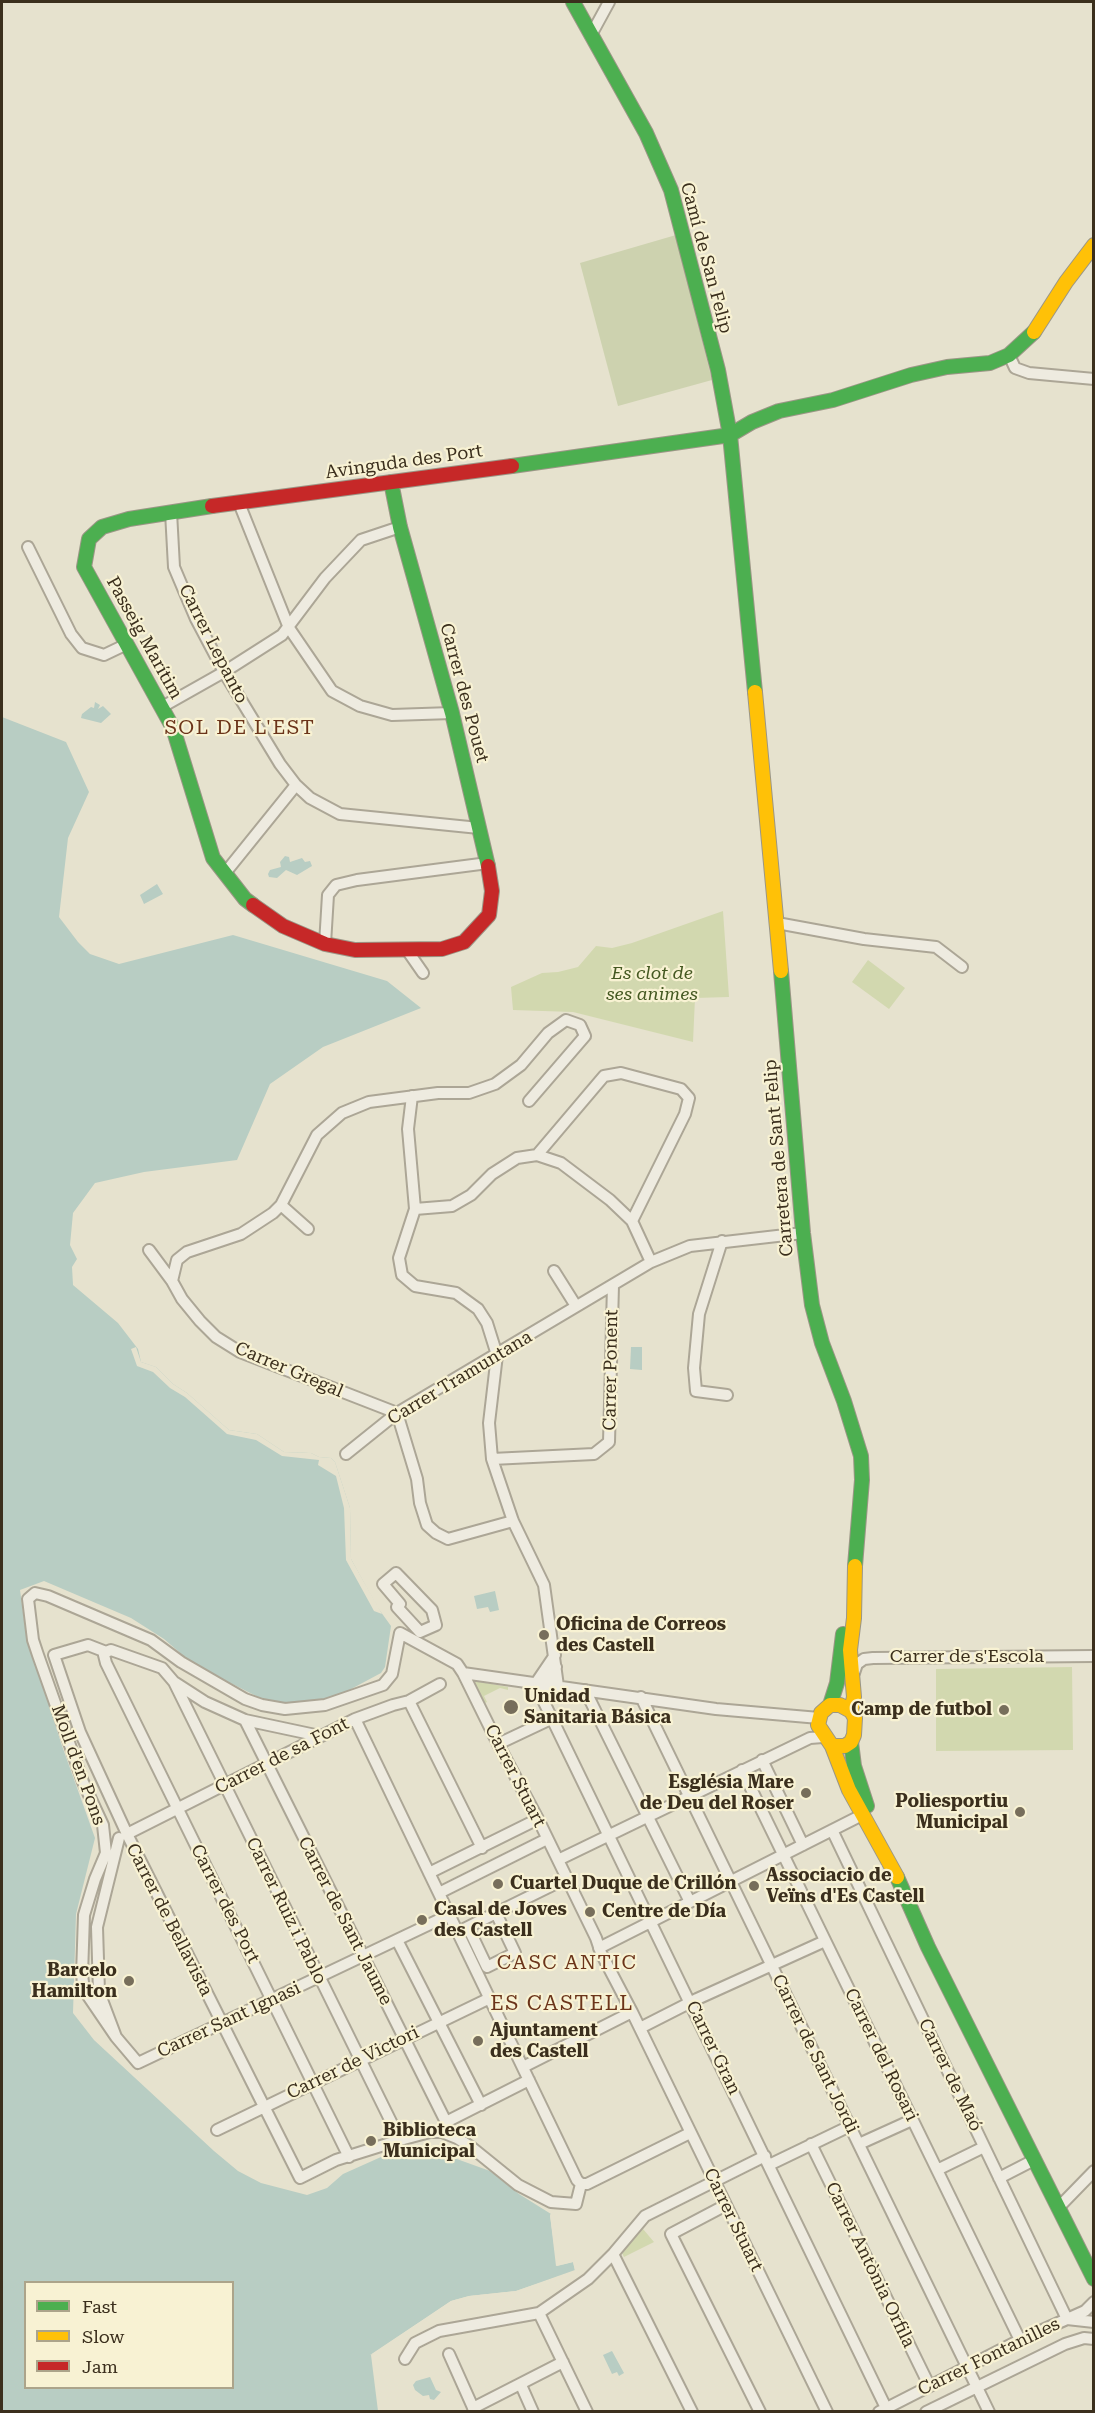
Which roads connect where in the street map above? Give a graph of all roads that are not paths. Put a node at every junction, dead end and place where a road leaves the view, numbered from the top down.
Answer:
1 (573, 2) edge
2 (609, 2) edge
3 (591, 35) junction
4 (1094, 245) edge
5 (1009, 355) junction
6 (1094, 379) edge
7 (730, 435) junction
8 (391, 482) junction
9 (240, 503) junction
10 (171, 512) junction
11 (400, 527) junction
12 (89, 539) joint
13 (28, 546) dead end
14 (745, 594) joint
15 (289, 628) junction
16 (127, 644) junction
17 (224, 672) junction
18 (162, 707) junction
19 (452, 713) junction
20 (296, 784) junction
21 (479, 828) junction
22 (488, 863) junction
23 (225, 873) junction
24 (489, 915) joint
25 (777, 923) junction
26 (325, 944) junction
27 (407, 950) junction
28 (962, 967) dead end
29 (423, 974) dead end
30 (412, 1096) junction
31 (529, 1101) dead end
32 (537, 1155) junction
33 (281, 1205) junction
34 (416, 1209) junction
35 (632, 1221) junction
36 (308, 1229) dead end
37 (803, 1233) junction
38 (722, 1241) junction
39 (149, 1250) dead end
40 (651, 1262) junction
41 (554, 1271) dead end
42 (172, 1276) junction
43 (613, 1285) junction
44 (576, 1306) junction
45 (497, 1355) junction
46 (727, 1395) dead end
47 (397, 1413) junction
48 (346, 1454) dead end
49 (492, 1459) junction
50 (513, 1521) junction
51 (855, 1572) junction
52 (436, 1625) joint
53 (106, 1652) junction
54 (555, 1655) junction
55 (1094, 1656) edge
56 (556, 1667) junction
57 (460, 1668) junction
58 (853, 1679) junction
59 (174, 1682) junction
60 (440, 1684) dead end
61 (541, 1684) junction
62 (558, 1686) junction
63 (585, 1690) junction
64 (641, 1697) junction
65 (409, 1701) junction
66 (830, 1706) junction
67 (851, 1711) junction
68 (553, 1718) junction
69 (819, 1718) junction
70 (355, 1719) junction
71 (245, 1720) junction
72 (320, 1736) junction
73 (827, 1742) junction
74 (851, 1742) junction
75 (498, 1744) junction
76 (762, 1760) junction
77 (267, 1764) junction
78 (742, 1770) junction
79 (224, 1785) junction
80 (689, 1795) junction
81 (177, 1809) junction
82 (862, 1815) junction
83 (648, 1816) junction
84 (538, 1819) junction
85 (832, 1830) junction
86 (123, 1836) junction
87 (608, 1836) junction
88 (547, 1839) junction
89 (803, 1845) junction
90 (482, 1848) junction
91 (783, 1855) junction
92 (558, 1860) junction
93 (894, 1870) junction
94 (429, 1873) junction
95 (567, 1878) junction
96 (731, 1881) junction
97 (439, 1893) junction
98 (690, 1902) junction
99 (496, 1913) junction
100 (449, 1915) junction
101 (651, 1921) junction
102 (463, 1929) junction
103 (397, 1940) junction
104 (825, 1941) junction
105 (599, 1948) junction
106 (363, 1956) junction
107 (772, 1965) junction
108 (319, 1977) junction
109 (490, 1998) junction
110 (273, 1999) junction
111 (691, 2002) junction
112 (632, 2012) junction
113 (439, 2022) junction
114 (221, 2023) junction
115 (640, 2028) junction
116 (116, 2037) junction
117 (404, 2039) junction
118 (359, 2061) junction
119 (523, 2067) junction
120 (530, 2080) junction
121 (313, 2083) junction
122 (481, 2105) junction
123 (262, 2107) junction
124 (912, 2120) junction
125 (850, 2126) junction
126 (444, 2127) junction
127 (217, 2130) dead end
128 (690, 2133) junction
129 (400, 2140) junction
130 (811, 2144) junction
131 (859, 2144) junction
132 (984, 2147) junction
133 (349, 2157) junction
134 (767, 2160) junction
135 (1034, 2160) junction
136 (937, 2170) junction
137 (1094, 2171) edge
138 (999, 2178) junction
139 (714, 2181) junction
140 (581, 2184) junction
141 (726, 2205) junction
142 (1058, 2208) junction
143 (613, 2254) junction
144 (1093, 2280) edge
145 (1094, 2302) edge
146 (539, 2313) junction
147 (1067, 2319) junction
148 (1094, 2322) edge
149 (1094, 2339) edge
150 (1020, 2340) junction
151 (449, 2354) dead end
152 (405, 2359) dead end
153 (563, 2362) junction
154 (967, 2366) junction
155 (521, 2385) junction
156 (929, 2385) junction
157 (977, 2387) junction
158 (474, 2410) edge
159 (885, 2410) edge
160 (533, 2412) edge
161 (587, 2412) edge
162 (692, 2412) edge
163 (760, 2412) edge
164 (826, 2412) edge
165 (926, 2412) edge
166 (989, 2412) edge

1 - 3 main road, Camí de San Felip
2 - 3 street
3 - 7 main road, Camí de San Felip
4 - 5 main road
5 - 6 street
5 - 7 main road, Avinguda des Port
7 - 8 main road, Avinguda des Port
7 - 14 main road, Camí de San Felip
8 - 9 main road, Avinguda des Port
8 - 11 main road, Carrer des Pouet
9 - 10 main road, Avinguda des Port
9 - 15 street
10 - 12 main road, Avinguda des Port
10 - 17 street, Carrer Lepanto
11 - 15 street
11 - 19 main road, Carrer des Pouet
12 - 16 main road, Passeig Marítim
13 - 16 street
14 - 25 main road, Carretera de Sant Felip
15 - 17 street
15 - 19 street
16 - 18 main road, Passeig Marítim
17 - 18 street
17 - 20 street, Carrer Lepanto
18 - 23 main road, Passeig Marítim
19 - 21 main road, Carrer des Pouet
20 - 21 street, Carrer Lepanto
20 - 23 street
21 - 22 main road, Carrer des Pouet
22 - 24 main road, Carrer des Pouet
22 - 26 street
23 - 26 main road, Passeig Marítim
24 - 27 main road, Passeig Marítim
25 - 28 street
25 - 37 main road, Carretera de Sant Felip
26 - 27 main road, Passeig Marítim
27 - 29 street
30 - 31 street
30 - 33 street
30 - 34 street
32 - 34 street
32 - 35 street
32 - 35 street
33 - 36 street
33 - 42 street
34 - 45 street
35 - 40 street
37 - 38 street, Carrer Tramuntana
37 - 51 main road, Carretera de Sant Felip
38 - 40 street, Carrer Tramuntana
38 - 46 street
39 - 42 street, Carrer Gregal
40 - 43 street, Carrer Tramuntana
41 - 44 street
42 - 47 street, Carrer Gregal
43 - 44 street, Carrer Tramuntana
43 - 49 street, Carrer Ponent
44 - 45 street, Carrer Tramuntana
45 - 47 street, Carrer Tramuntana
45 - 49 street
47 - 48 street, Carrer Tramuntana
47 - 50 street
49 - 50 street
50 - 54 street
51 - 58 main road, Carretera de Sant Felip
51 - 66 main road
52 - 52 street
53 - 59 street
53 - 81 street, Carrer des Port
53 - 86 street, Carrer de Bellavista
54 - 56 street
54 - 61 street
55 - 58 street, Carrer de s'Escola
56 - 61 street
56 - 62 street
57 - 61 street
57 - 75 street, Carrer Stuart
57 - 116 street, Moll d'en Pons
58 - 67 main road, Carretera de Sant Felip
59 - 71 street
59 - 79 street, Carrer Ruiz i Pablo
60 - 65 street, Carrer de sa Font
61 - 62 street
61 - 68 street, Carrer Gran
62 - 63 street
63 - 64 street
63 - 83 street
64 - 69 street
64 - 80 street, Carrer de Sant Jordi
65 - 70 street, Carrer de sa Font
65 - 90 street
66 - 67 main road
66 - 69 main road
67 - 74 main road
68 - 75 street
68 - 87 street, Carrer Gran
69 - 73 main road
70 - 72 street, Carrer de sa Font
70 - 94 street
71 - 72 street
71 - 77 street, Carrer de Sant Jaume
72 - 77 street, Carrer de sa Font
73 - 74 main road
73 - 76 street
73 - 82 main road
74 - 93 main road
75 - 84 street, Carrer Stuart
76 - 78 street
76 - 89 street
77 - 79 street, Carrer de sa Font
77 - 106 street, Carrer de Sant Jaume
78 - 80 street
78 - 91 street, Carrer del Rosari
79 - 81 street, Carrer de sa Font
79 - 108 street, Carrer Ruiz i Pablo
80 - 83 street
80 - 96 street, Carrer de Sant Jordi
81 - 86 street, Carrer de sa Font
81 - 110 street, Carrer des Port
82 - 85 street
82 - 93 main road
83 - 87 street
83 - 98 street
84 - 88 street, Carrer Stuart
84 - 90 street
85 - 89 street
85 - 132 street, Carrer de Maó
86 - 114 street, Carrer de Bellavista
86 - 116 street
87 - 92 street
87 - 101 street, Carrer Gran
88 - 92 street, Carrer Stuart
88 - 97 street
89 - 91 street
90 - 94 street
91 - 96 street
91 - 104 street, Carrer del Rosari
92 - 95 street, Carrer Stuart
93 - 135 main road
94 - 97 street
95 - 99 street
95 - 105 street, Carrer Stuart
96 - 98 street
96 - 107 street, Carrer de Sant Jordi
97 - 100 street
98 - 101 street
99 - 102 street
99 - 102 street
100 - 102 street
100 - 103 street, Carrer Sant Ignasi
101 - 105 street
101 - 111 street, Carrer Gran
102 - 109 street
103 - 106 street, Carrer Sant Ignasi
103 - 113 street
104 - 107 street
104 - 124 street, Carrer del Rosari
105 - 112 street, Carrer Stuart
106 - 108 street, Carrer Sant Ignasi
106 - 117 street, Carrer de Sant Jaume
107 - 111 street
107 - 125 street, Carrer de Sant Jordi
108 - 110 street, Carrer Sant Ignasi
108 - 118 street, Carrer Ruiz i Pablo
109 - 113 street, Carrer de Victori
109 - 119 street
110 - 114 street, Carrer Sant Ignasi
110 - 121 street, Carrer des Port
111 - 115 street
111 - 134 street, Carrer Gran
112 - 115 street, Carrer Stuart
112 - 119 street
113 - 117 street, Carrer de Victori
113 - 122 street
114 - 116 street, Carrer Sant Ignasi
114 - 123 street, Carrer de Bellavista
115 - 128 street, Carrer Stuart
117 - 118 street, Carrer de Victori
117 - 126 street, Carrer de Sant Jaume
118 - 121 street, Carrer de Victori
118 - 129 street, Carrer Ruiz i Pablo
119 - 120 street
120 - 122 street
120 - 140 street
121 - 123 street, Carrer de Victori
121 - 133 street, Carrer des Port
122 - 126 street
123 - 127 street, Carrer de Victori
123 - 133 street, Carrer de Bellavista
124 - 131 street
124 - 136 street, Carrer del Rosari
125 - 130 street
125 - 131 street, Carrer de Sant Jordi
126 - 129 street
126 - 140 street
128 - 139 street, Carrer Stuart
128 - 140 street
129 - 133 street
130 - 134 street
130 - 156 street, Carrer Antònia Orfila
131 - 154 street, Carrer de Sant Jordi
132 - 136 street
132 - 138 street, Carrer de Maó
134 - 139 street
134 - 159 street, Carrer Gran
135 - 138 street
135 - 142 main road
136 - 150 street, Carrer del Rosari
137 - 142 street
138 - 147 street, Carrer de Maó
139 - 141 street, Carrer Stuart
139 - 143 street
141 - 163 street
141 - 164 street, Carrer Stuart
142 - 144 main road
143 - 146 street
143 - 162 street
145 - 147 street, Carrer Fontanilles
146 - 152 street
146 - 153 street
147 - 148 street, Carrer Fontanilles
147 - 150 street, Carrer Fontanilles
149 - 157 street, Carrer Fontanilles
150 - 154 street, Carrer Fontanilles
151 - 158 street
153 - 155 street
153 - 161 street
154 - 156 street, Carrer Fontanilles
154 - 157 street, Carrer de Sant Jordi
155 - 158 street
155 - 160 street
156 - 159 street, Carrer Fontanilles
157 - 165 street, Carrer Fontanilles
157 - 166 street, Carrer de Sant Jordi

